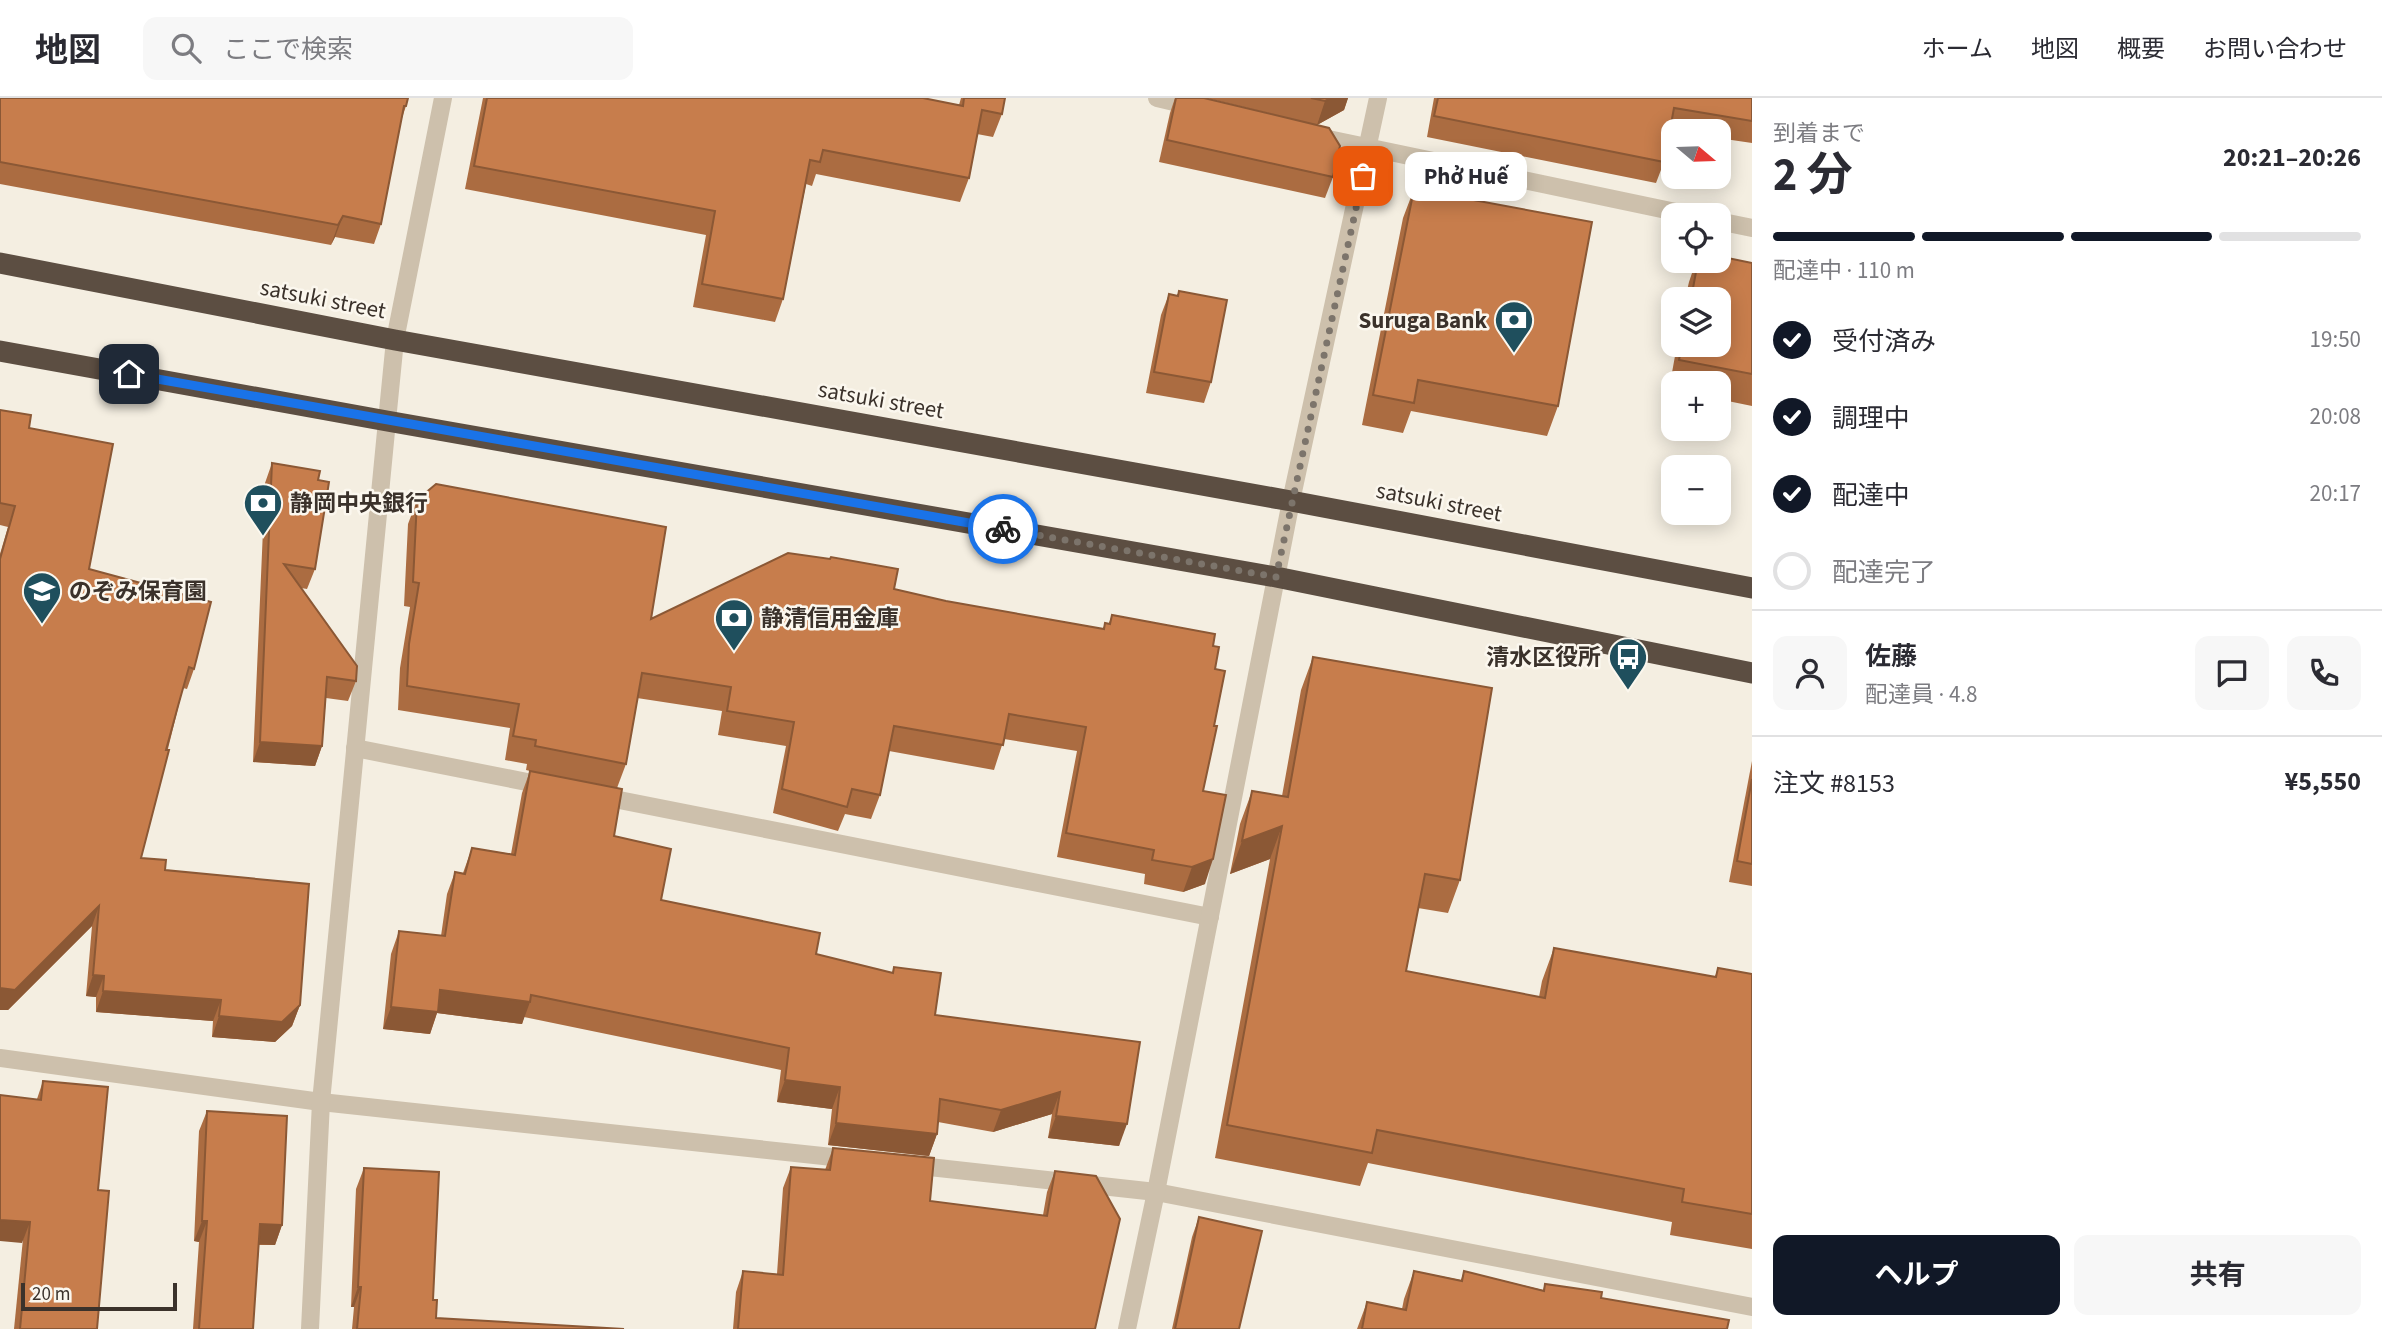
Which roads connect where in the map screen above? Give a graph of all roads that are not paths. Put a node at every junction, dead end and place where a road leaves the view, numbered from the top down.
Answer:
1 (443, 98) edge
2 (1157, 98) edge
3 (1378, 98) edge
4 (1210, 111) edge
5 (1303, 133) edge
6 (1368, 149) junction
7 (1661, 209) edge
8 (1731, 224) edge
9 (1752, 228) edge
10 (0, 263) edge
11 (396, 340) junction
12 (0, 351) edge
13 (387, 421) junction
14 (1291, 500) junction
15 (1276, 577) junction
16 (1752, 588) edge
17 (1752, 673) edge
18 (355, 748) junction
19 (558, 788) edge
20 (586, 794) edge
21 (1210, 917) junction
22 (0, 1058) edge
23 (321, 1102) junction
24 (864, 1160) edge
25 (892, 1163) edge
26 (1156, 1192) junction
27 (1752, 1307) edge
28 (310, 1329) edge
29 (1127, 1329) edge

1 - 11 street
2 - 4 street
3 - 6 street
5 - 6 street
6 - 7 street
6 - 14 street
8 - 9 street
10 - 11 highway, satsuki street
11 - 13 street
11 - 14 highway, satsuki street
12 - 13 highway
13 - 15 highway
13 - 18 street
14 - 15 street
14 - 16 highway, satsuki street
15 - 17 highway
15 - 21 street
18 - 19 street
18 - 23 street
20 - 21 street
21 - 26 street
22 - 23 street
23 - 24 street
23 - 28 street
25 - 26 street
26 - 27 street
26 - 29 street

